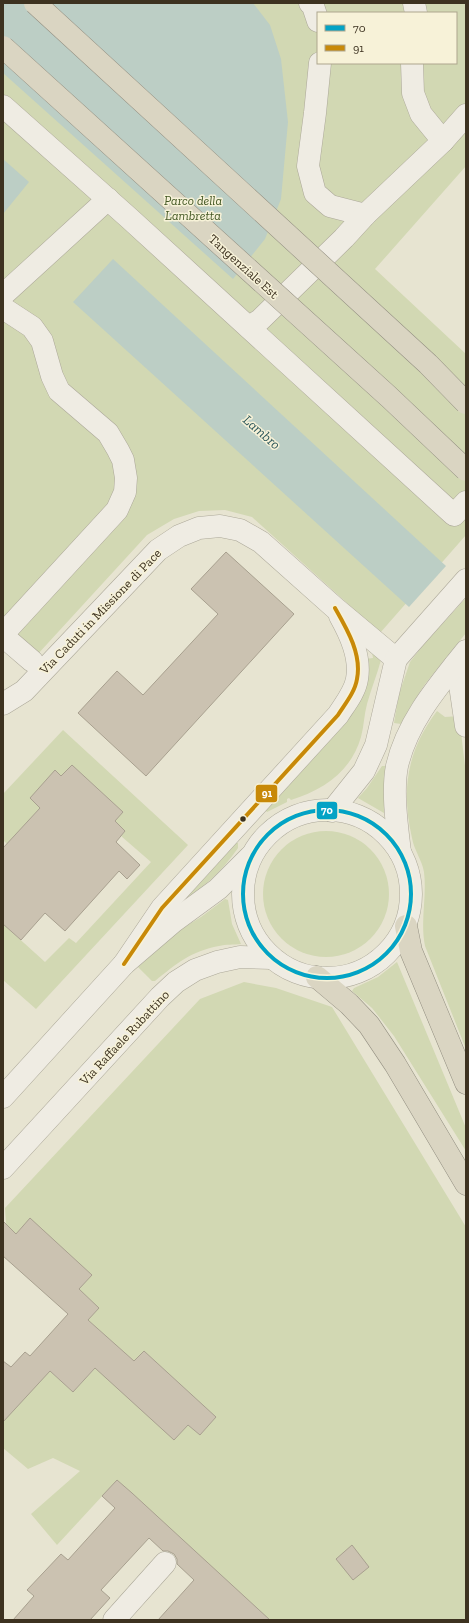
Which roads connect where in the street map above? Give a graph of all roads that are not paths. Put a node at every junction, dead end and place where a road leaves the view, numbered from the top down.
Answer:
1 (35, 3) edge
2 (310, 3) edge
3 (317, 19) edge
4 (3, 47) edge
5 (320, 64) edge
6 (412, 64) edge
7 (3, 106) edge
8 (466, 115) edge
9 (443, 141) junction
10 (108, 199) junction
11 (365, 216) junction
12 (3, 295) edge
13 (3, 308) edge
14 (249, 327) junction
15 (466, 403) edge
16 (466, 470) edge
17 (466, 502) edge
18 (466, 580) edge
19 (335, 608) junction
20 (3, 635) edge
21 (461, 658) edge
22 (396, 659) junction
23 (32, 661) dead end
24 (3, 704) edge
25 (466, 726) edge
26 (332, 811) junction
27 (400, 852) junction
28 (254, 854) junction
29 (406, 926) junction
30 (272, 958) junction
31 (124, 964) junction
32 (317, 977) junction
33 (466, 1083) edge
34 (3, 1097) edge
35 (3, 1168) edge
36 (466, 1184) edge
37 (165, 1563) dead end
38 (114, 1620) edge

1 - 15 highway, bridge
2 - 3 street
4 - 16 highway, Tangenziale Est, bridge
5 - 11 street
6 - 9 street
7 - 10 street
8 - 9 street
9 - 11 street
10 - 12 street
10 - 14 street
11 - 14 street
13 - 20 street
14 - 17 street
18 - 22 street
19 - 22 street, Via Caduti in Missione di Pace
19 - 24 street, Via Caduti in Missione di Pace
19 - 31 street, Via Raffaele Rubattino
20 - 23 street
21 - 25 street
21 - 27 street, Via Raffaele Rubattino
22 - 26 street
26 - 27 street, Via Raffaele Rubattino
26 - 28 street, Via Raffaele Rubattino
27 - 29 street, Via Raffaele Rubattino
28 - 30 street, Via Raffaele Rubattino
28 - 31 street, Via Raffaele Rubattino
29 - 32 street, Via Raffaele Rubattino
29 - 33 highway
30 - 32 street, Via Raffaele Rubattino
30 - 35 street, Via Raffaele Rubattino
31 - 34 street, Via Raffaele Rubattino
32 - 36 highway
37 - 38 street

